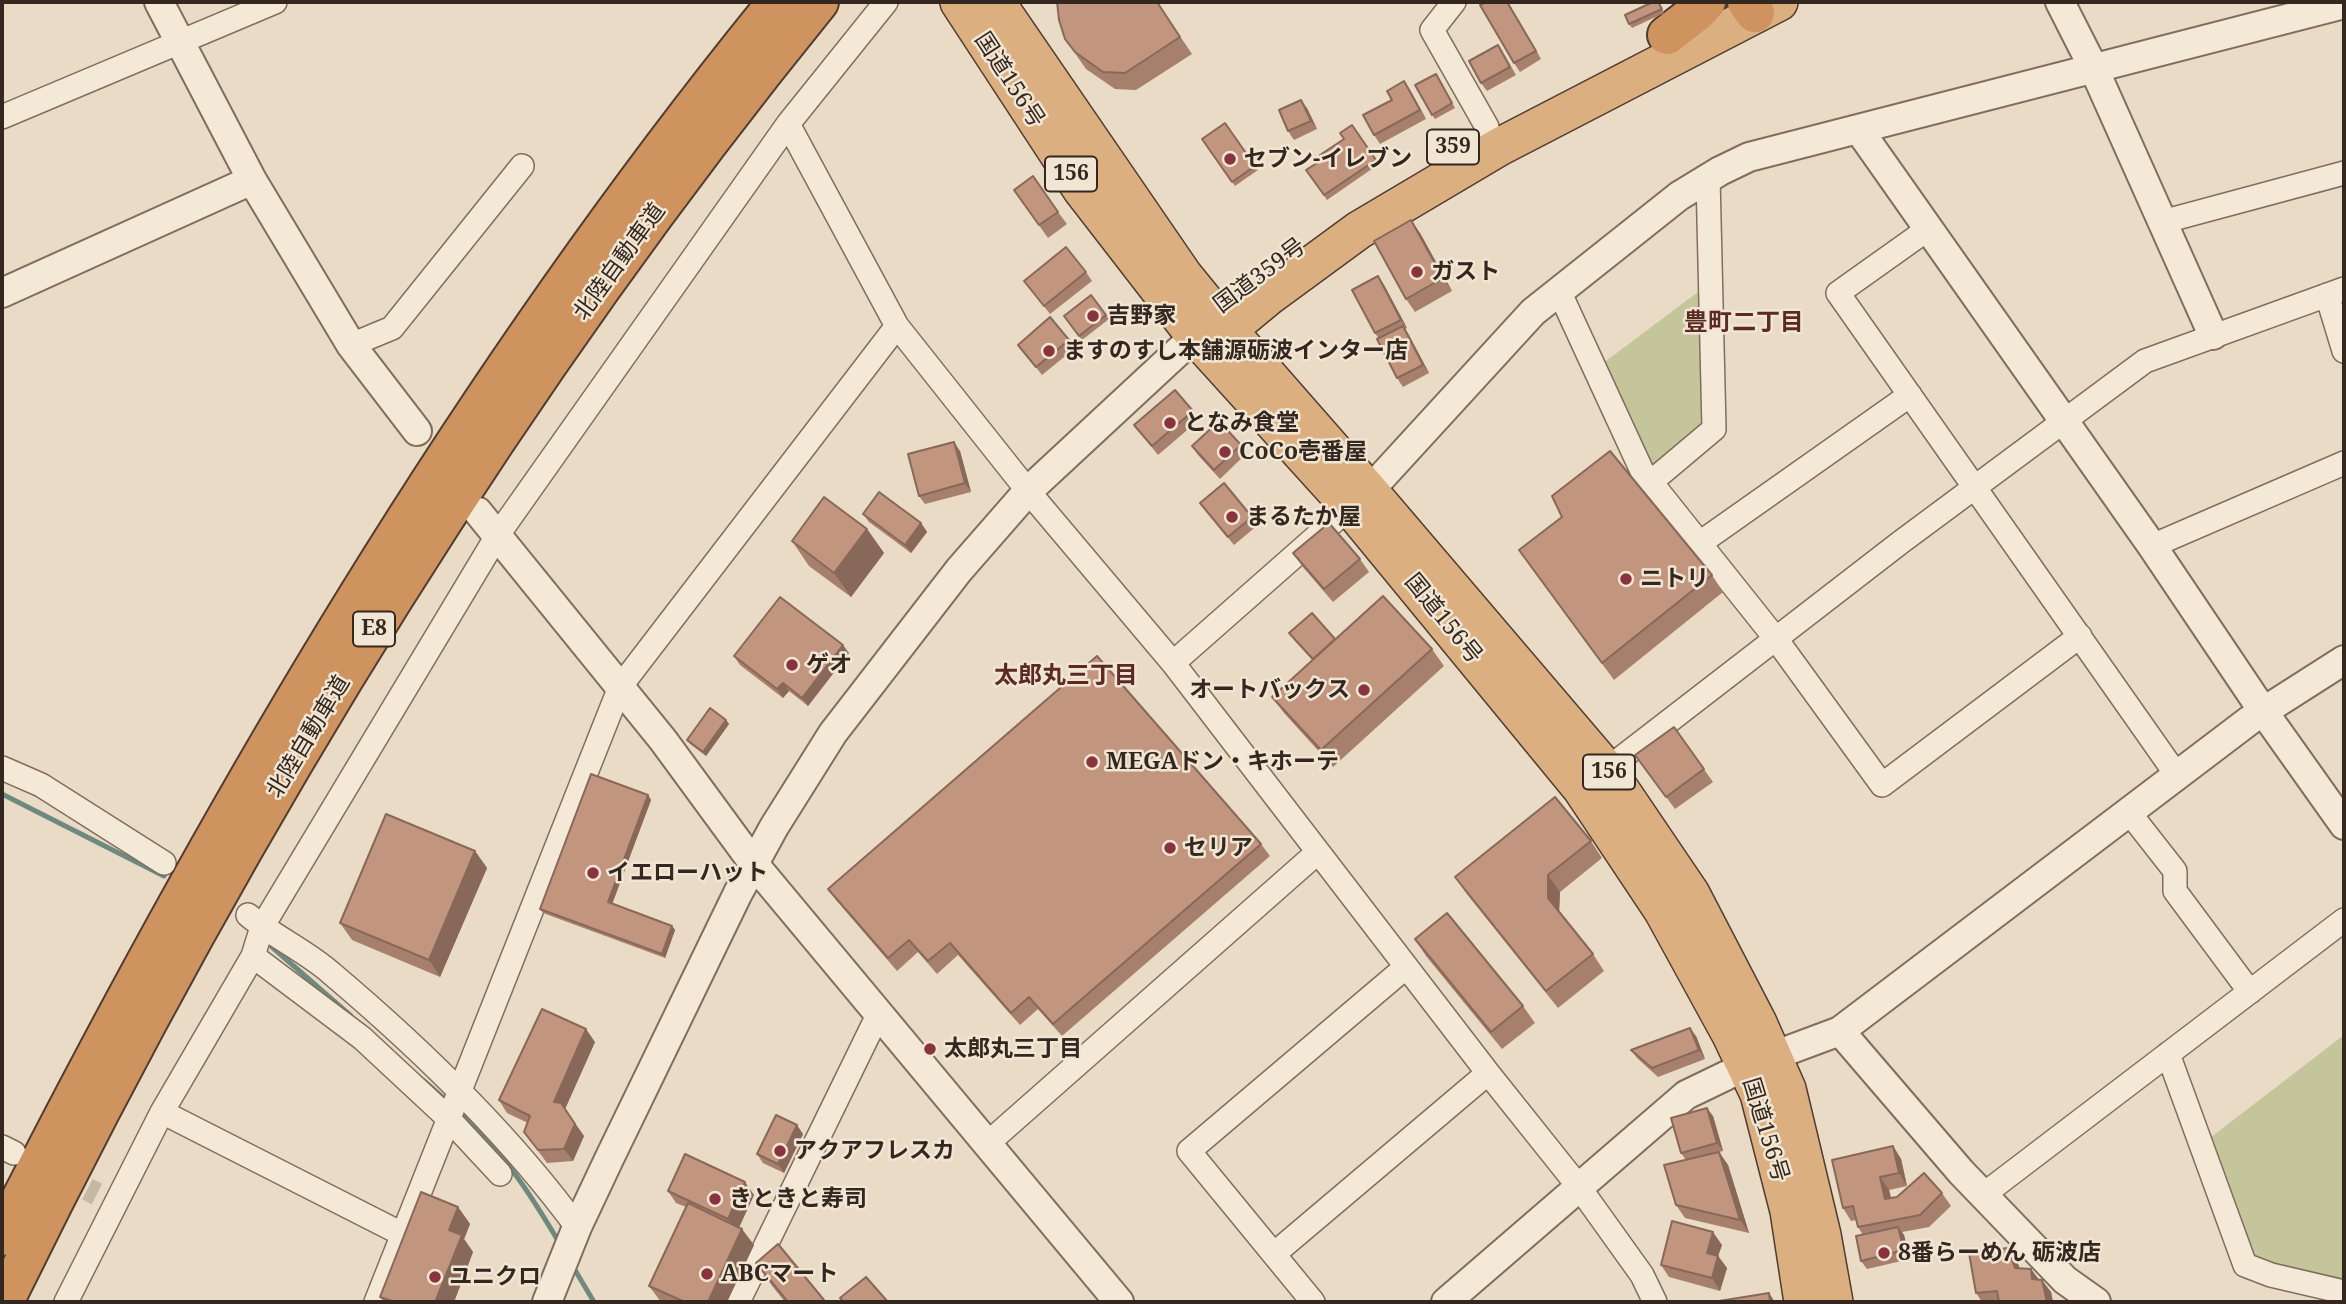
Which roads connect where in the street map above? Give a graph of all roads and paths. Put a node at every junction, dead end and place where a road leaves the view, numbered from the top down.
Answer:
1 (159, 2) edge
2 (275, 2) edge
3 (777, 2) edge
4 (819, 2) edge
5 (886, 2) edge
6 (959, 2) edge
7 (996, 2) edge
8 (1454, 2) edge
9 (1706, 2) edge
10 (2060, 2) edge
11 (1756, 4) edge
12 (2344, 4) edge
13 (1667, 35) junction
14 (178, 42) junction
15 (2094, 69) junction
16 (2, 117) edge
17 (788, 124) junction
18 (1487, 127) junction
19 (1858, 130) junction
20 (522, 166) dead end
21 (2344, 173) edge
22 (1708, 178) junction
23 (252, 180) junction
24 (2162, 222) junction
25 (1928, 229) junction
26 (1559, 291) junction
27 (2336, 292) edge
28 (2, 293) edge
29 (1211, 325) junction
30 (897, 327) junction
31 (2213, 335) junction
32 (351, 345) junction
33 (2344, 351) edge
34 (1910, 395) junction
35 (2063, 420) junction
36 (417, 431) dead end
37 (2344, 463) edge
38 (1651, 482) junction
39 (1975, 487) junction
40 (1028, 491) junction
41 (1360, 499) junction
42 (478, 512) dead end
43 (497, 536) junction
44 (1700, 543) junction
45 (2152, 547) junction
46 (2080, 636) junction
47 (1776, 639) junction
48 (2344, 660) edge
49 (1174, 663) junction
50 (620, 687) junction
51 (2263, 711) junction
52 (2, 768) edge
53 (2176, 774) junction
54 (1594, 779) junction
55 (2128, 811) junction
56 (2344, 825) edge
57 (1318, 852) junction
58 (164, 863) dead end
59 (754, 864) junction
60 (2344, 920) edge
61 (255, 921) junction
62 (253, 956) junction
63 (1406, 967) junction
64 (2250, 992) junction
65 (879, 1013) junction
66 (1840, 1031) junction
67 (2168, 1054) junction
68 (1759, 1061) junction
69 (1488, 1073) junction
70 (454, 1104) junction
71 (162, 1112) junction
72 (988, 1143) junction
73 (500, 1174) dead end
74 (1579, 1187) junction
75 (1983, 1195) junction
76 (578, 1227) junction
77 (402, 1234) junction
78 (2, 1236) edge
79 (1274, 1254) junction
80 (2344, 1292) edge
81 (4, 1302) edge
82 (66, 1302) edge
83 (376, 1302) edge
84 (547, 1302) edge
85 (738, 1302) edge
86 (1119, 1302) edge
87 (1313, 1302) edge
88 (1447, 1302) edge
89 (1655, 1302) edge
90 (1803, 1302) edge
91 (1834, 1302) edge
92 (2096, 1302) edge

1 - 14 street
2 - 14 street
3 - 78 highway, 北陸自動車道 / E8
4 - 81 highway, 北陸自動車道 / E8
5 - 17 street
6 - 29 highway, 国道156号 / 156
7 - 29 highway, 国道156号 / 156
8 - 18 street
9 - 13 highway
10 - 15 street
11 - 13 highway, 国道359号 / 359
11 - 29 highway, 国道359号 / 359
12 - 15 street
13 - 18 highway, 国道359号 / 359
14 - 16 street
14 - 23 street
15 - 19 street
15 - 24 street
17 - 30 street
17 - 43 street
18 - 29 highway, 国道359号 / 359
19 - 22 street
19 - 25 street
20 - 32 street
21 - 24 street
22 - 26 street
22 - 38 street
23 - 28 street
23 - 32 street
24 - 31 street
25 - 34 street
25 - 35 street
26 - 38 street
26 - 41 street
27 - 31 street
27 - 33 street
29 - 40 street
29 - 41 highway, 国道156号 / 156
30 - 40 street
30 - 50 street
31 - 35 street
32 - 36 street
34 - 39 street
34 - 44 street
35 - 39 street
35 - 45 street
37 - 45 street
38 - 44 street
39 - 46 street
39 - 47 street
40 - 49 street
40 - 59 street
41 - 49 street
41 - 54 highway, 国道156号 / 156
42 - 43 street
43 - 50 street
43 - 61 street
44 - 47 street
45 - 51 street
46 - 47 street
46 - 53 street
47 - 54 street
48 - 51 street
49 - 57 street
50 - 59 street
50 - 70 street
51 - 53 street
51 - 56 street
52 - 58 street
53 - 55 street
54 - 68 highway, 国道156号 / 156
55 - 64 street
55 - 66 street
57 - 63 street
57 - 72 street
59 - 65 street
59 - 76 street
60 - 64 street
61 - 62 street
61 - 70 street
62 - 70 street
62 - 71 street
63 - 69 street
63 - 79 street
64 - 67 street
65 - 72 street
65 - 85 street
66 - 68 street
66 - 75 street
67 - 75 street
67 - 80 street
68 - 74 street
68 - 90 highway, 国道156号 / 156
68 - 91 highway, 国道156号 / 156
69 - 74 street
69 - 79 street
70 - 73 street
70 - 76 street
70 - 77 street
71 - 77 street
71 - 82 street
72 - 86 street
74 - 88 street
74 - 89 street
75 - 92 street
76 - 84 street
77 - 83 street
79 - 87 street

